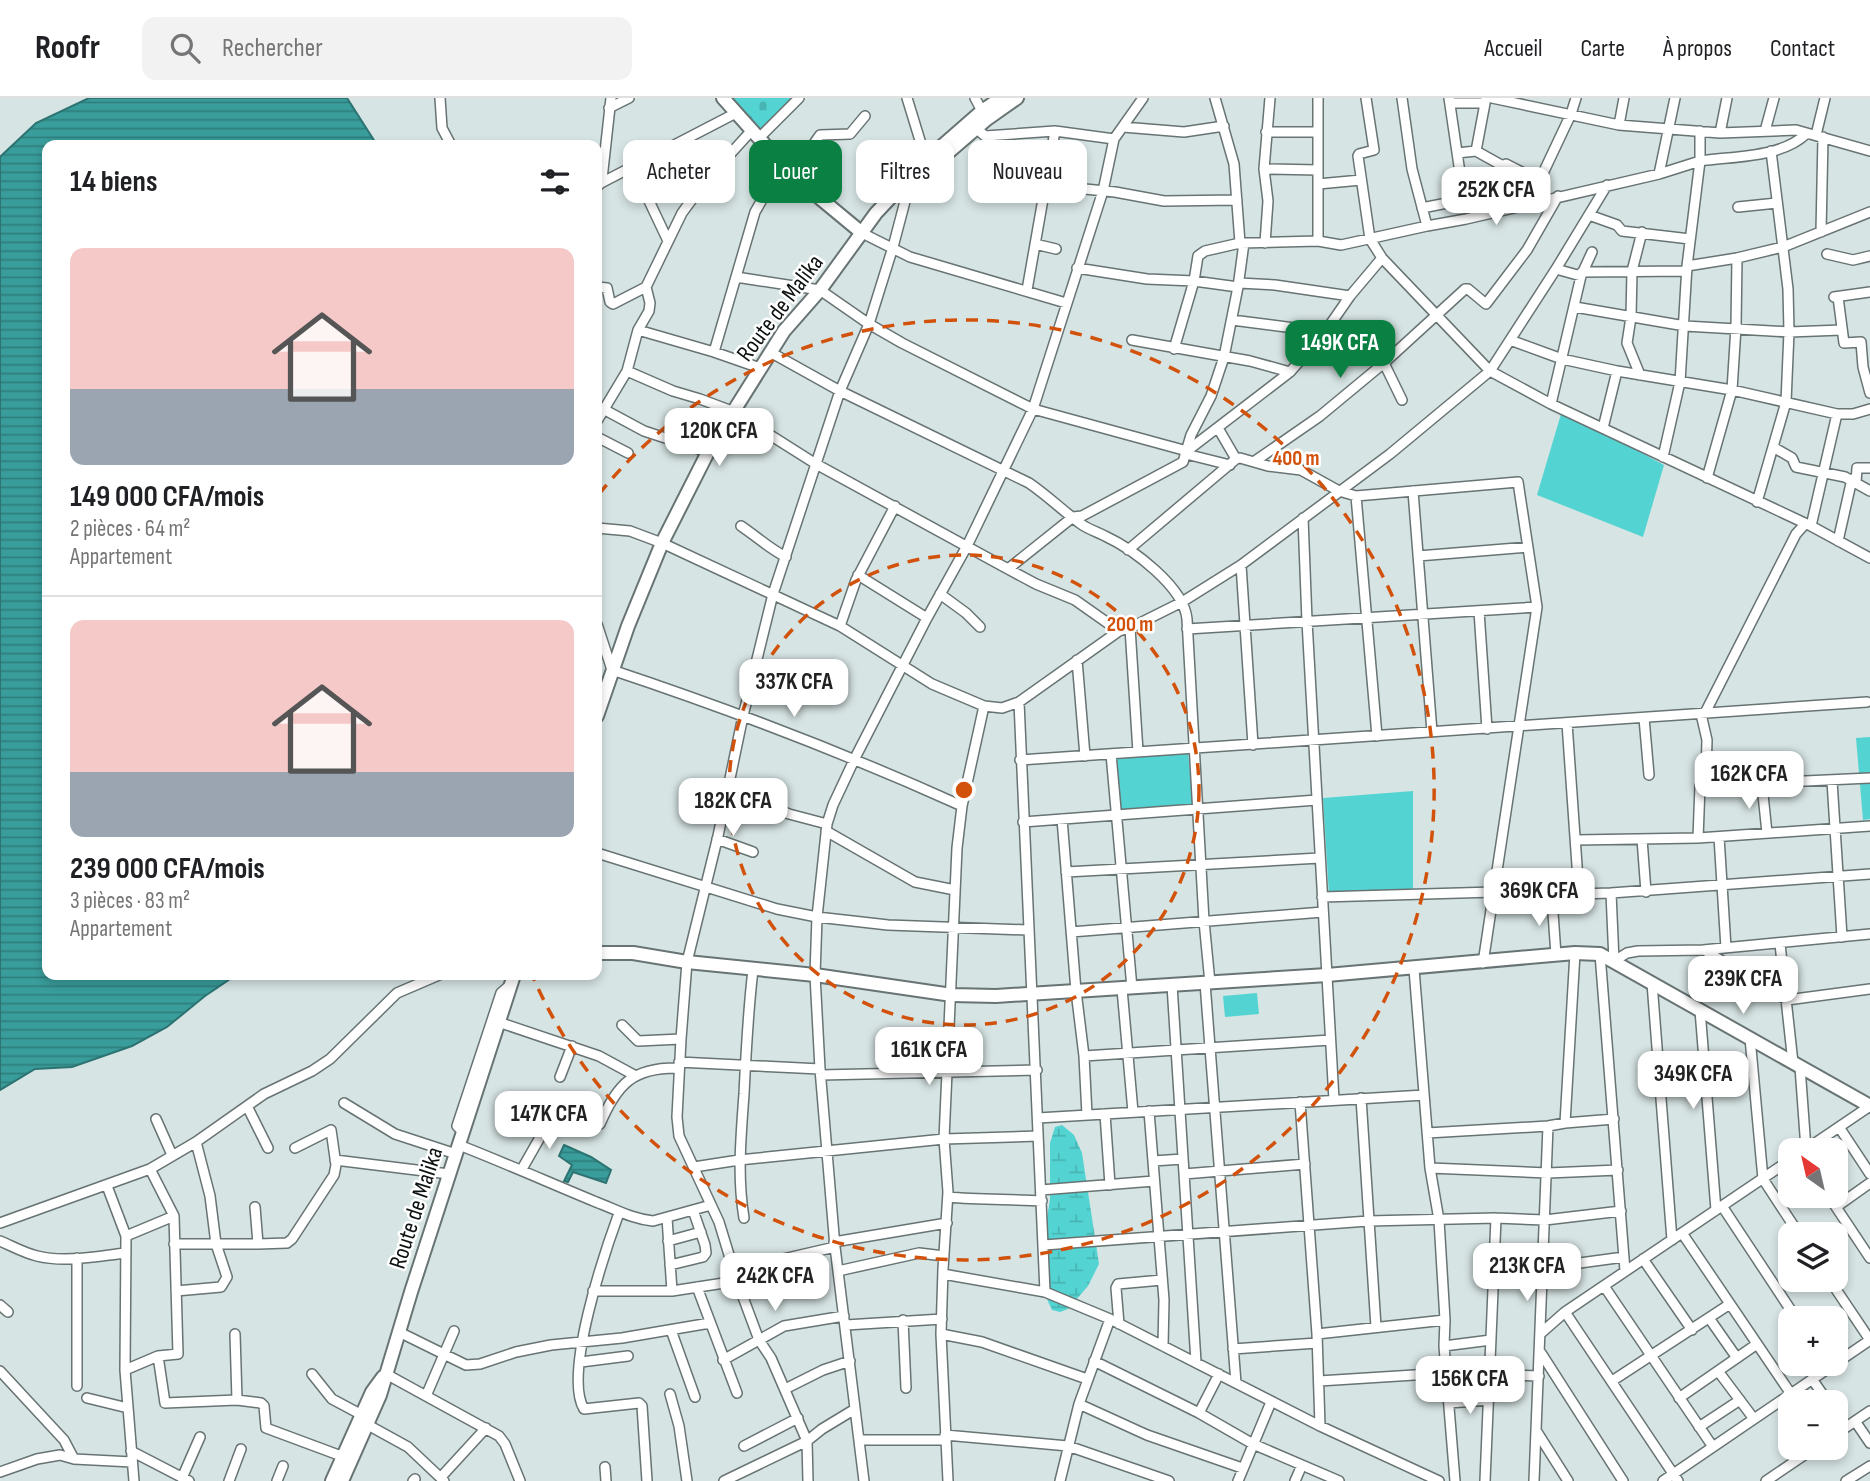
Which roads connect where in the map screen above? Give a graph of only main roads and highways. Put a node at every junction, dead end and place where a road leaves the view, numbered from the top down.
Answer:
1 (723, 98) edge
2 (1001, 98) edge
3 (1017, 98) edge
4 (862, 233) junction
5 (602, 701) edge
6 (602, 953) edge
7 (512, 980) edge
8 (1870, 1106) edge
9 (365, 1420) junction
10 (332, 1481) edge
11 (342, 1481) edge

1 - 4 main road
2 - 4 main road, Route de Malika
3 - 4 main road, Route de Malika
4 - 5 main road, Route de Malika
6 - 8 main road
7 - 9 main road, Route de Malika
9 - 10 main road, Route de Malika
9 - 11 main road, Route de Malika

